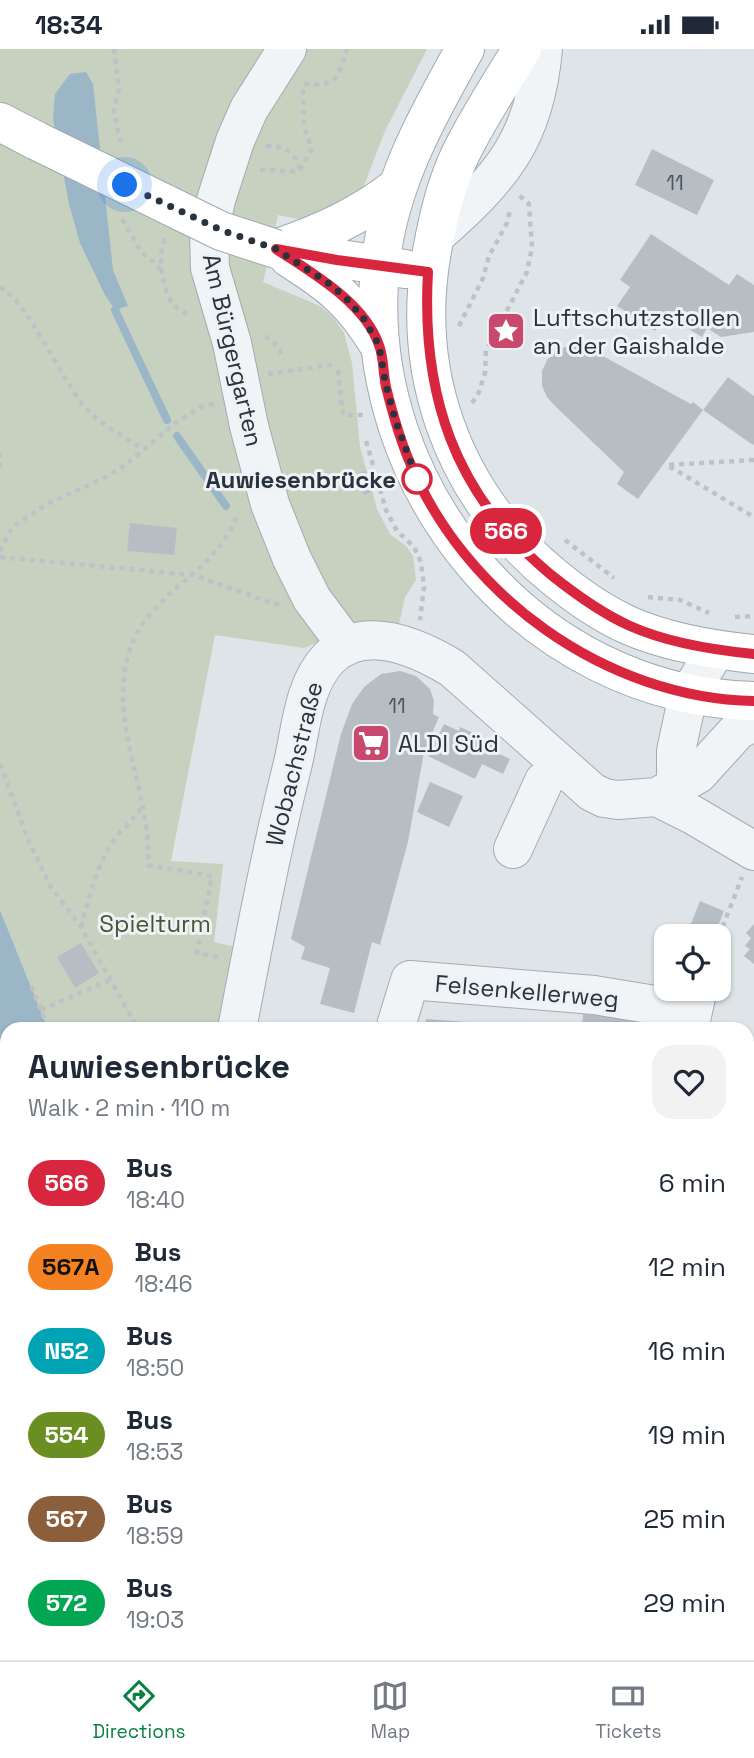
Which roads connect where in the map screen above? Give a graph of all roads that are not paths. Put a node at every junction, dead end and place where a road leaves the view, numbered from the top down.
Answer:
1 (465, 49) edge
2 (522, 49) edge
3 (543, 49) edge
4 (295, 61) edge
5 (0, 122) edge
6 (397, 187) junction
7 (276, 249) junction
8 (431, 254) junction
9 (380, 267) junction
10 (379, 345) junction
11 (719, 628) junction
12 (347, 646) junction
13 (754, 654) edge
14 (720, 699) edge
15 (754, 722) edge
16 (712, 758) junction
17 (544, 782) dead end
18 (667, 791) junction
19 (513, 849) dead end
20 (754, 851) edge
21 (691, 1017) edge
22 (238, 1022) edge
23 (397, 1022) edge

1 - 6 main road
2 - 8 main road
3 - 8 street
4 - 12 street, Am Bürgergarten
5 - 7 main road, bridge
6 - 7 main road
6 - 9 main road
7 - 9 main road
7 - 10 main road
8 - 9 main road
8 - 11 main road
9 - 10 main road
10 - 14 main road
11 - 13 main road
11 - 14 street
12 - 18 street
12 - 22 street, Wobachstraße
14 - 16 street
14 - 18 street
15 - 16 street
16 - 18 street
17 - 19 street
18 - 20 street
21 - 23 street, Felsenkellerweg

